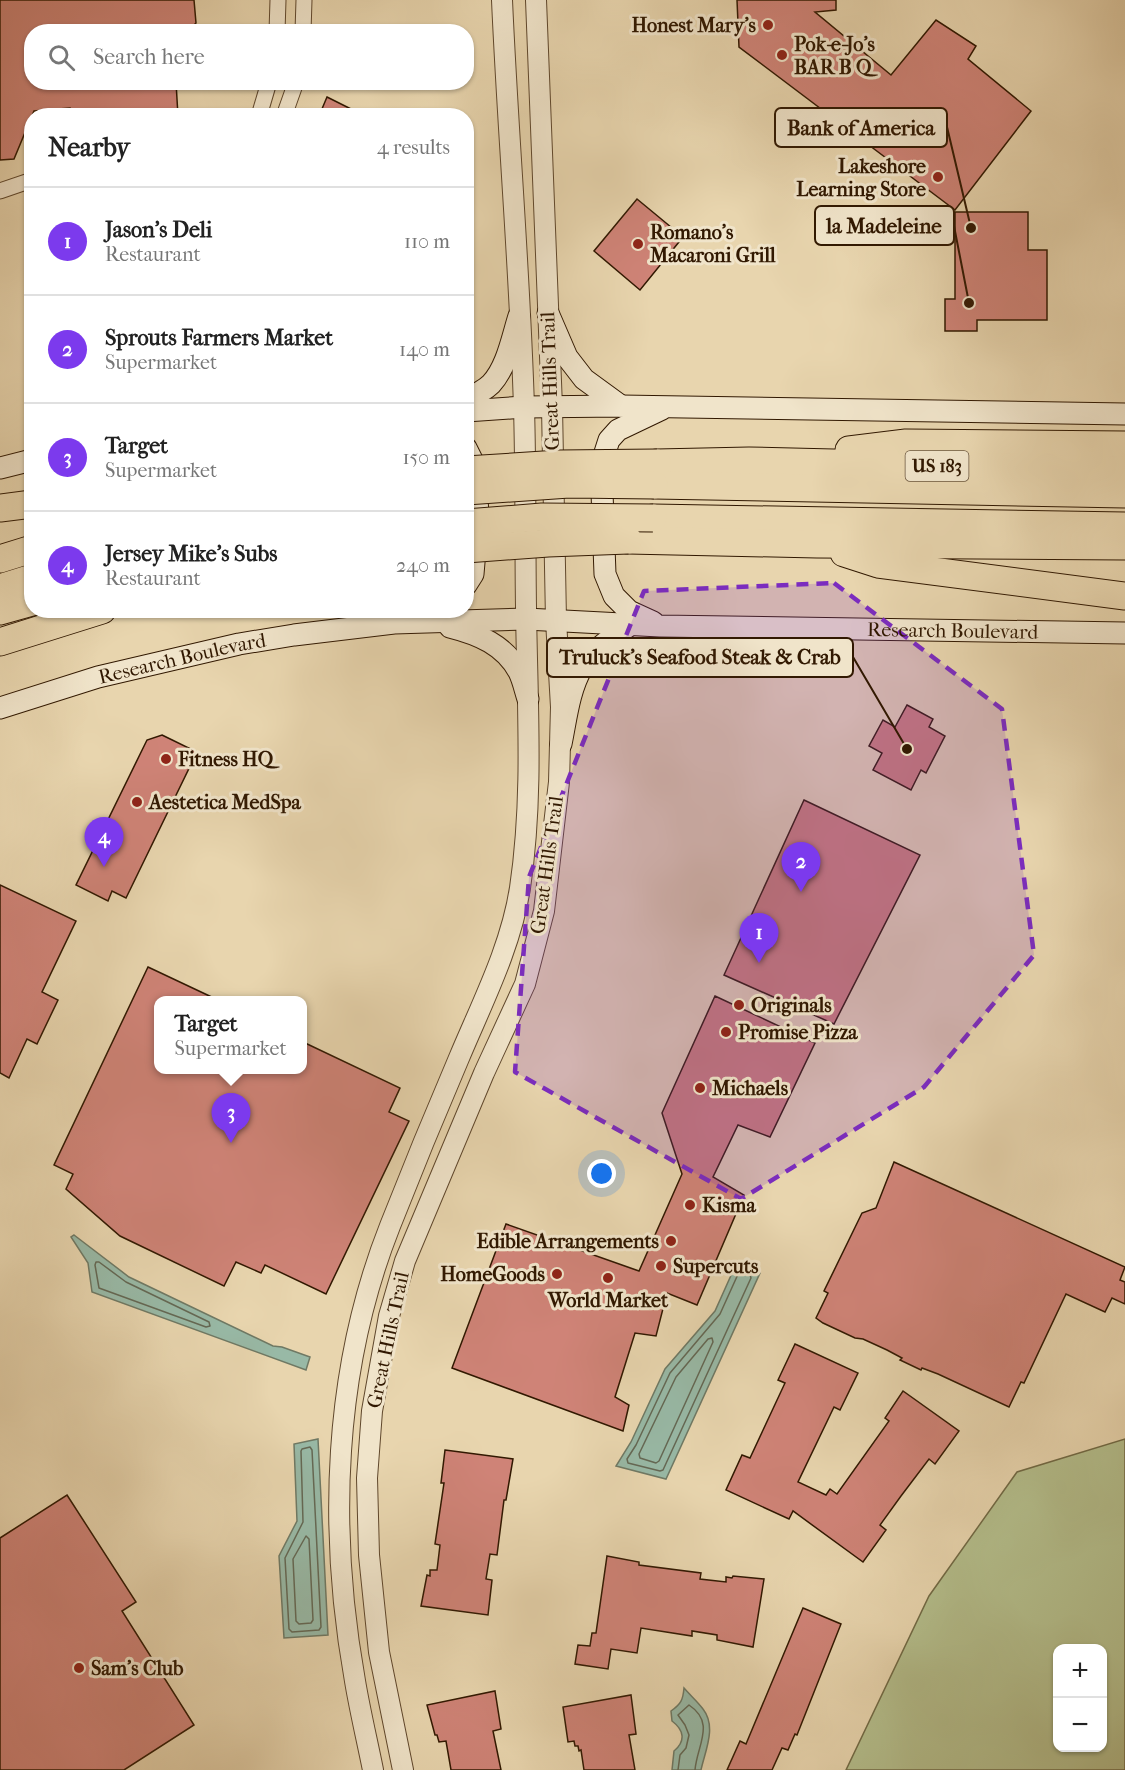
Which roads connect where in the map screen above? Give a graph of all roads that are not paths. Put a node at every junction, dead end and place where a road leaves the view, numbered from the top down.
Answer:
1 (278, 0) edge
2 (304, 0) edge
3 (502, 0) edge
4 (536, 0) edge
5 (277, 24) edge
6 (303, 24) edge
7 (267, 90) edge
8 (293, 90) edge
9 (261, 108) edge
10 (287, 108) edge
11 (24, 183) edge
12 (0, 191) edge
13 (548, 313) junction
14 (519, 316) junction
15 (474, 394) edge
16 (621, 406) junction
17 (668, 406) junction
18 (524, 407) junction
19 (552, 407) junction
20 (474, 410) edge
21 (1125, 414) edge
22 (1125, 445) edge
23 (749, 461) junction
24 (24, 462) edge
25 (474, 464) edge
26 (0, 468) edge
27 (474, 469) edge
28 (1125, 470) edge
29 (655, 474) junction
30 (474, 490) edge
31 (1125, 494) edge
32 (24, 499) edge
33 (24, 505) edge
34 (0, 508) edge
35 (474, 522) edge
36 (1125, 526) edge
37 (655, 529) junction
38 (818, 544) junction
39 (1125, 546) edge
40 (474, 548) edge
41 (24, 552) edge
42 (0, 559) edge
43 (474, 562) edge
44 (24, 580) edge
45 (0, 588) edge
46 (1125, 596) edge
47 (24, 604) edge
48 (0, 611) edge
49 (474, 617) edge
50 (76, 618) edge
51 (424, 618) edge
52 (440, 618) edge
53 (526, 619) junction
54 (556, 620) junction
55 (630, 625) junction
56 (660, 626) junction
57 (1125, 633) edge
58 (0, 642) edge
59 (528, 699) junction
60 (0, 708) edge
61 (561, 744) junction
62 (373, 1770) edge
63 (403, 1770) edge

1 - 5 street
2 - 6 street
3 - 14 street, Great Hills Trail
4 - 13 street, Great Hills Trail
7 - 9 street
8 - 10 street
11 - 12 street
13 - 16 main road
13 - 19 street, Great Hills Trail
14 - 15 main road
14 - 18 street, Great Hills Trail
16 - 17 main road
16 - 19 main road
17 - 21 main road
17 - 56 main road
18 - 19 main road
18 - 20 main road
18 - 53 street, Great Hills Trail
19 - 54 street, Great Hills Trail
22 - 23 highway
23 - 28 highway, US 183
23 - 29 highway, US 183
24 - 26 main road
25 - 43 main road
27 - 29 highway, US 183, bridge
29 - 30 highway, bridge
29 - 31 highway
32 - 34 main road
33 - 34 highway
35 - 37 highway, bridge
36 - 37 highway
37 - 38 highway
37 - 40 highway, bridge
38 - 39 highway
38 - 46 highway
41 - 42 highway
44 - 45 highway
47 - 48 highway
49 - 53 main road, Research Boulevard
50 - 58 highway
51 - 60 main road, Research Boulevard
52 - 59 main road
53 - 54 main road, Research Boulevard
53 - 59 street, Great Hills Trail
54 - 55 main road, Research Boulevard
54 - 61 street, Great Hills Trail
55 - 56 main road, Research Boulevard
55 - 61 main road
56 - 57 main road, Research Boulevard
59 - 62 street, Great Hills Trail
61 - 63 street, Great Hills Trail

